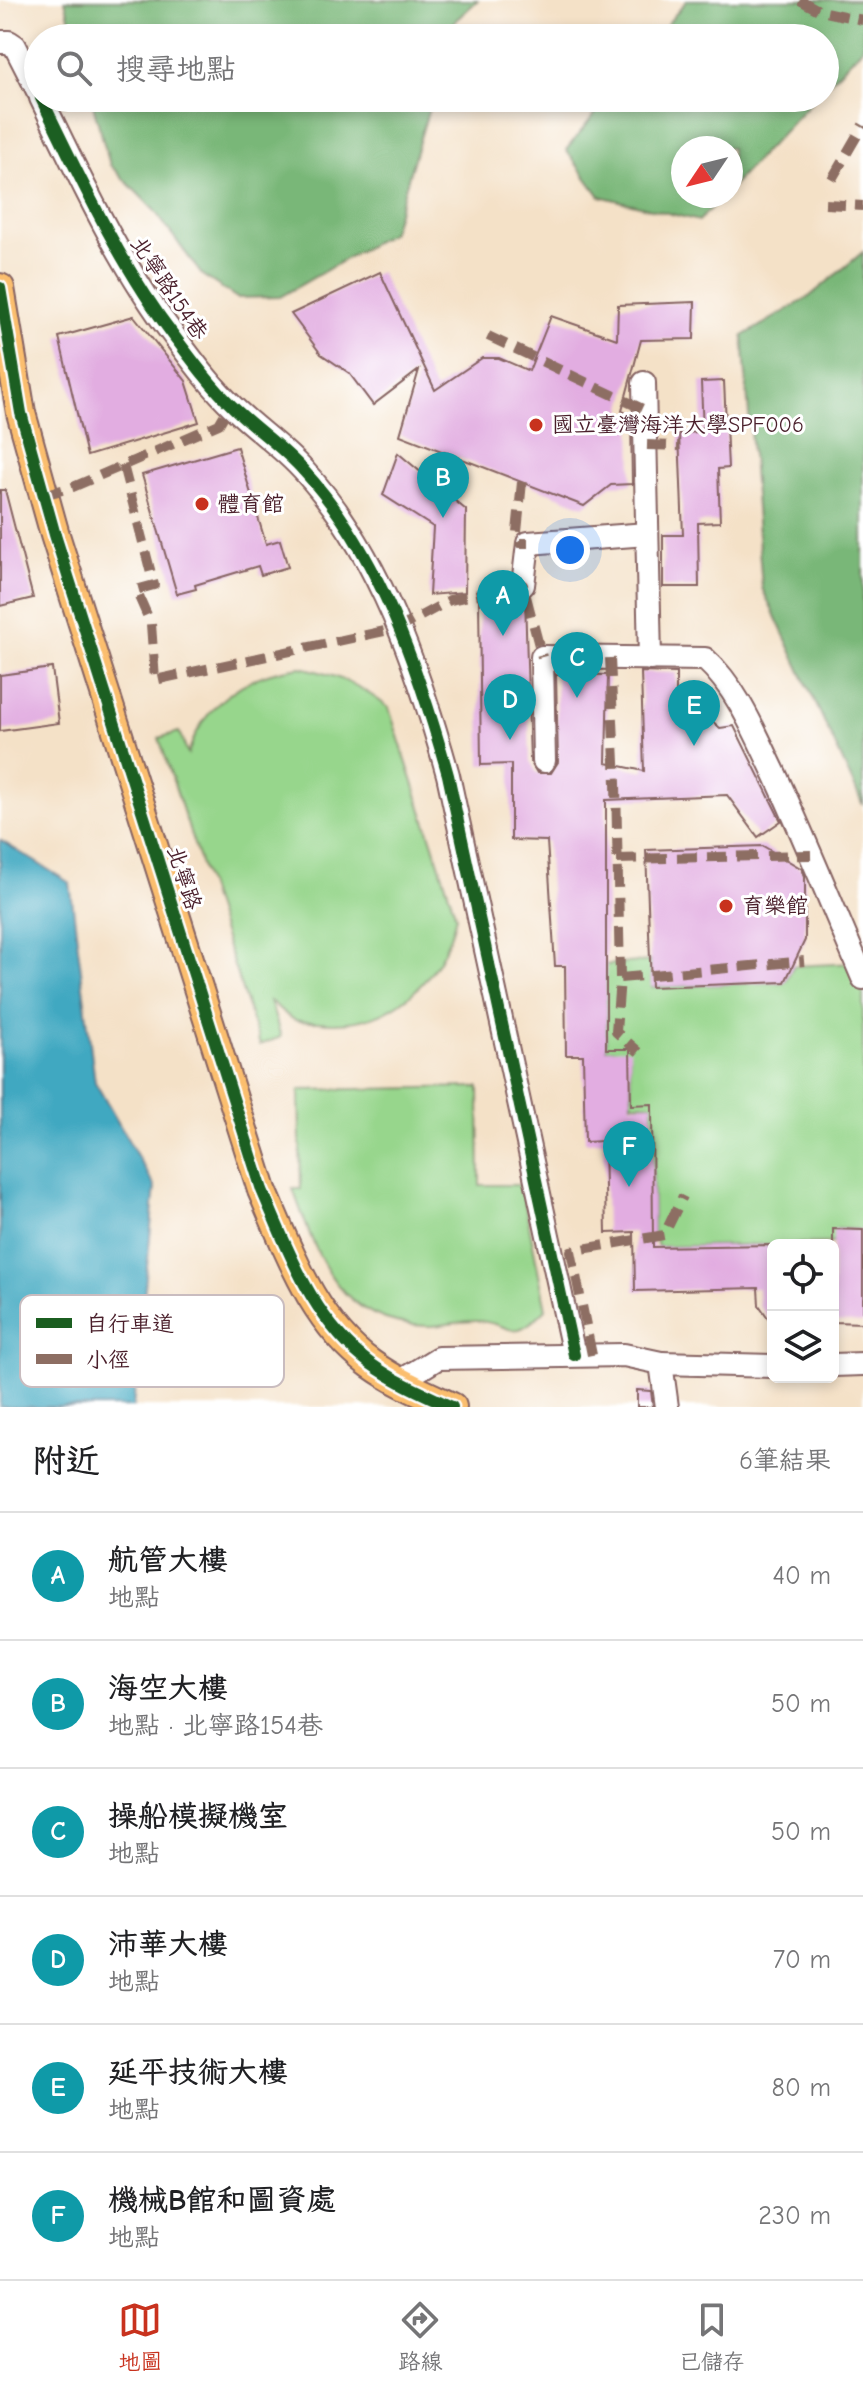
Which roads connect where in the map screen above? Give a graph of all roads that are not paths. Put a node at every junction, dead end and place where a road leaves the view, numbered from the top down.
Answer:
1 (0, 42) edge
2 (24, 64) edge
3 (48, 112) edge
4 (0, 288) edge
5 (644, 383) dead end
6 (647, 534) junction
7 (523, 585) dead end
8 (650, 659) junction
9 (544, 761) dead end
10 (863, 978) edge
11 (574, 1355) junction
12 (661, 1363) junction
13 (863, 1364) edge
14 (839, 1365) edge
15 (767, 1366) edge
16 (399, 1382) junction
17 (452, 1407) edge
18 (667, 1407) edge

1 - 2 street
3 - 11 street, 北寧路154巷
4 - 16 main road, 北寧路
5 - 6 street
6 - 7 street
6 - 8 street
8 - 9 street
8 - 10 street
11 - 12 street
11 - 16 street
12 - 15 street
12 - 18 street
13 - 14 street
16 - 17 main road, 北寧路

